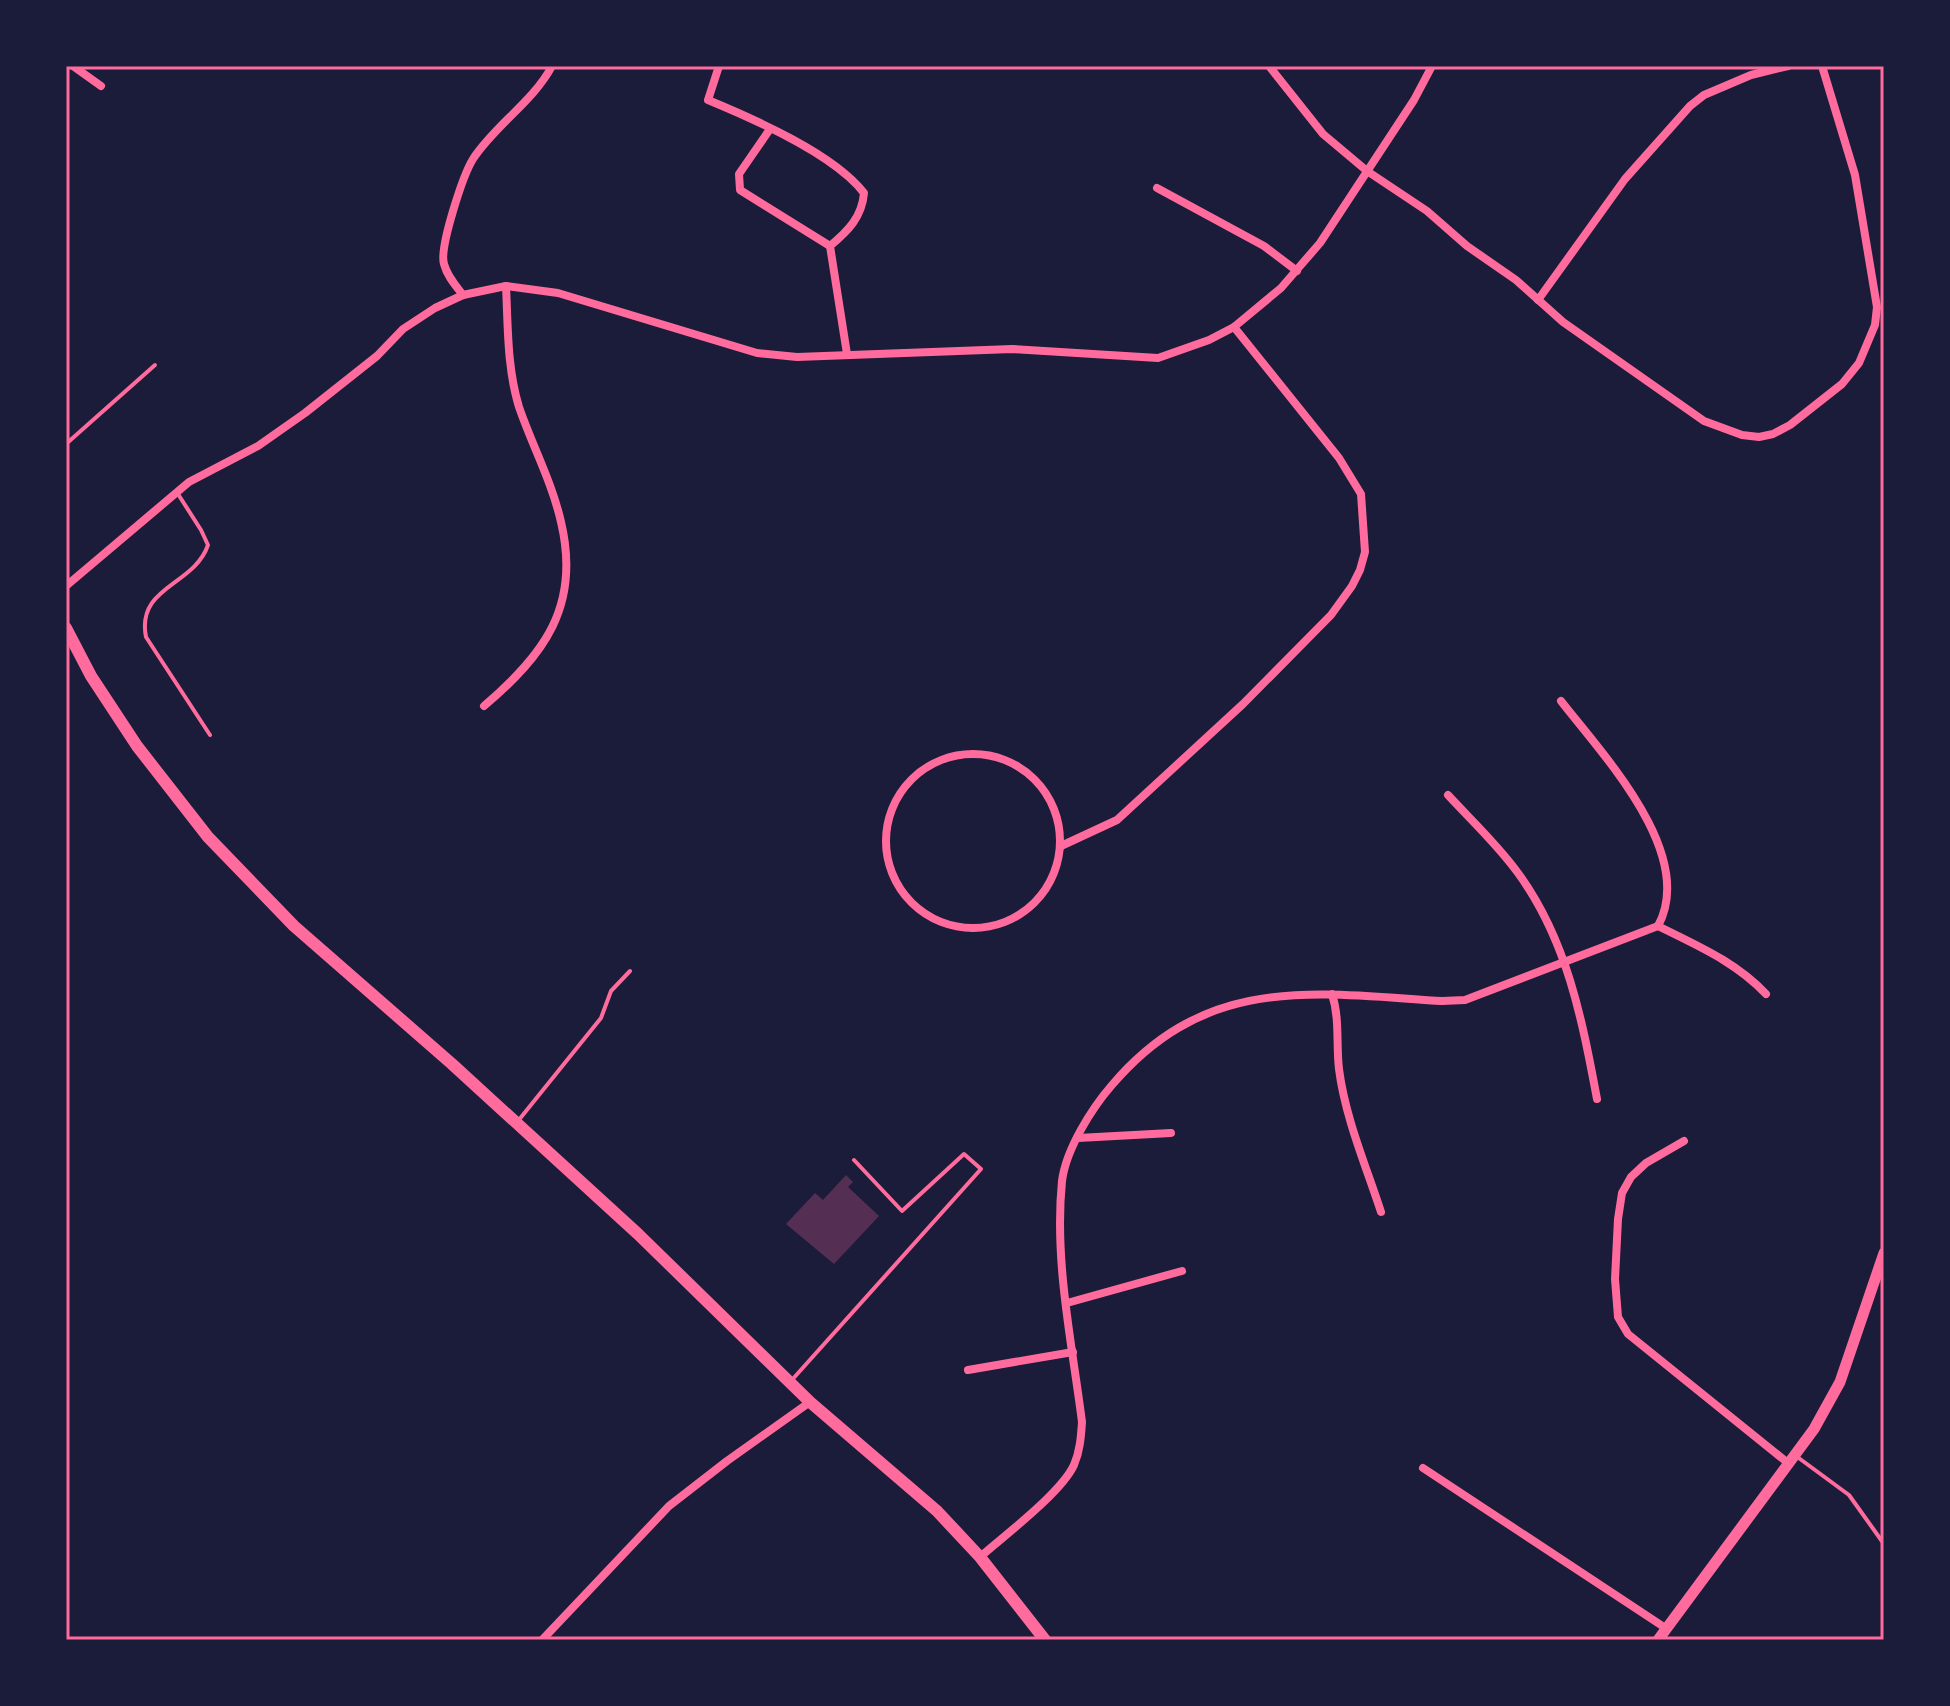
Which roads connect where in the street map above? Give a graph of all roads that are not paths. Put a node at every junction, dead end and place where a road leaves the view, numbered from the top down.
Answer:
1 (73, 66) edge
2 (552, 66) edge
3 (719, 66) edge
4 (1269, 66) edge
5 (1432, 66) edge
6 (1788, 66) edge
7 (1822, 66) edge
8 (101, 86) dead end
9 (770, 129) junction
10 (1367, 171) junction
11 (1157, 188) dead end
12 (830, 246) junction
13 (1297, 271) junction
14 (506, 286) junction
15 (463, 295) junction
16 (1538, 300) junction
17 (1234, 327) junction
18 (1880, 327) edge
19 (847, 354) junction
20 (155, 365) dead end
21 (66, 444) edge
22 (177, 492) junction
23 (66, 586) edge
24 (66, 628) edge
25 (1561, 701) dead end
26 (484, 706) dead end
27 (210, 735) dead end
28 (1448, 795) dead end
29 (1061, 846) junction
30 (1658, 926) junction
31 (1565, 963) junction
32 (630, 971) dead end
33 (1332, 994) junction
34 (1766, 994) dead end
35 (1597, 1099) dead end
36 (516, 1123) junction
37 (1171, 1133) dead end
38 (1078, 1138) junction
39 (1684, 1141) dead end
40 (854, 1160) dead end
41 (1381, 1212) dead end
42 (1884, 1253) edge
43 (1182, 1271) dead end
44 (1067, 1303) junction
45 (1073, 1352) junction
46 (968, 1370) dead end
47 (790, 1383) junction
48 (810, 1402) junction
49 (1791, 1458) junction
50 (1423, 1468) dead end
51 (1884, 1544) edge
52 (980, 1557) junction
53 (1667, 1629) junction
54 (542, 1640) edge
55 (1045, 1640) edge
56 (1658, 1640) edge

1 - 8 street
2 - 15 street
3 - 9 street
4 - 10 street
5 - 10 street
6 - 16 street
7 - 18 street
9 - 12 street
9 - 12 street
10 - 13 street
10 - 16 street
11 - 13 street
12 - 19 street
13 - 17 street
14 - 15 street
14 - 19 street
14 - 26 street
15 - 22 street
16 - 18 street
17 - 19 street
17 - 29 street
20 - 21 lane
22 - 23 street
22 - 27 lane
24 - 36 main road
25 - 30 street
28 - 31 street
29 - 29 street
30 - 31 street
30 - 34 street
31 - 33 street
31 - 35 street
32 - 36 lane
33 - 38 street
33 - 41 street
36 - 47 main road
37 - 38 street
38 - 44 street
39 - 49 street
40 - 47 lane
42 - 49 street
43 - 44 street
44 - 45 street
45 - 46 street
45 - 52 street
47 - 48 main road
48 - 52 main road
48 - 54 street
49 - 51 lane
49 - 53 street
50 - 53 street
52 - 55 main road
53 - 56 street

